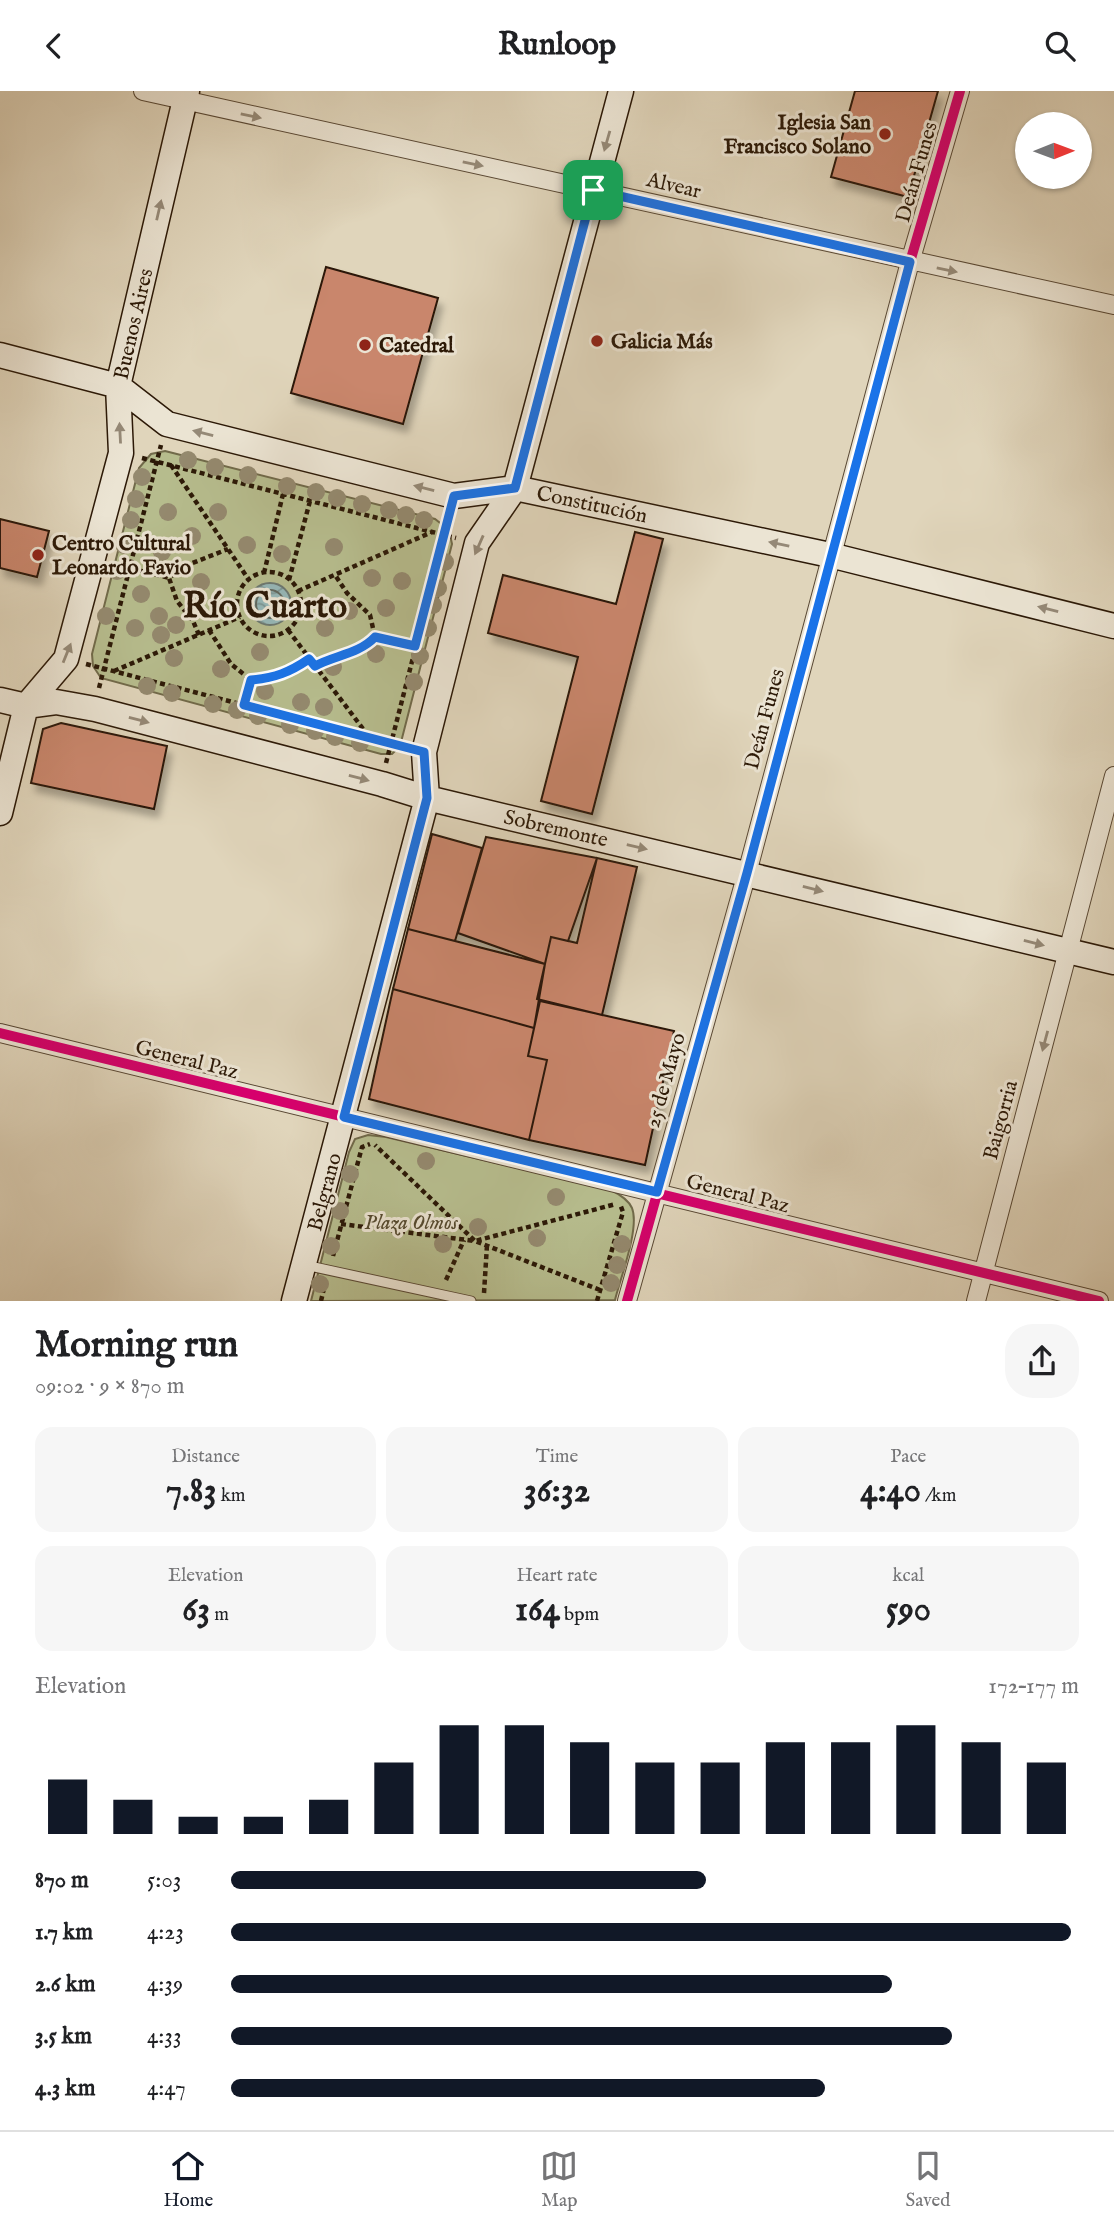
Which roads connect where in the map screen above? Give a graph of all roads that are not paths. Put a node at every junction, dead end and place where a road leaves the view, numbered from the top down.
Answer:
1 (143, 91) edge
2 (621, 91) edge
3 (960, 91) edge
4 (186, 96) edge
5 (593, 190) junction
6 (910, 262) junction
7 (1114, 305) edge
8 (0, 355) edge
9 (118, 386) junction
10 (515, 488) junction
11 (830, 555) junction
12 (1114, 626) edge
13 (0, 700) edge
14 (26, 706) junction
15 (1114, 776) edge
16 (427, 798) junction
17 (0, 813) edge
18 (747, 873) junction
19 (1069, 951) junction
20 (1114, 962) edge
21 (0, 1033) edge
22 (344, 1117) junction
23 (657, 1192) junction
24 (304, 1265) junction
25 (983, 1274) junction
26 (294, 1300) edge
27 (471, 1300) edge
28 (627, 1300) edge
29 (976, 1300) edge
30 (1099, 1300) edge

1 - 4 street, Alvear
2 -> 5 main road
3 - 6 street, Deán Funes
4 -> 5 street, Alvear
9 -> 4 main road, Buenos Aires
5 - 6 street, Alvear
5 - 10 main road
6 -> 7 street, Alvear
6 - 11 street, Deán Funes
8 - 9 main road, Constitución
10 -> 9 main road, Constitución
14 -> 9 main road, Buenos Aires
11 -> 10 main road, Constitución
10 -> 16 main road, Belgrano
12 -> 11 main road, Constitución
11 - 18 street, Deán Funes
13 - 14 main road, Sobremonte
14 -> 16 main road, Sobremonte
14 - 17 main road
15 - 19 street, Baigorria
16 -> 18 main road, Sobremonte
16 - 22 main road, Belgrano
18 -> 19 main road, Sobremonte
18 - 23 street, 25 de Mayo
19 - 20 main road, Sobremonte
19 -> 25 street, Baigorria
21 - 22 street, General Paz
22 - 23 street, General Paz
22 - 24 main road, Belgrano
23 - 25 street, General Paz
23 - 28 street, 25 de Mayo
24 - 26 main road, Belgrano
24 - 27 lane
25 - 29 street, Baigorria
25 - 30 street, General Paz

